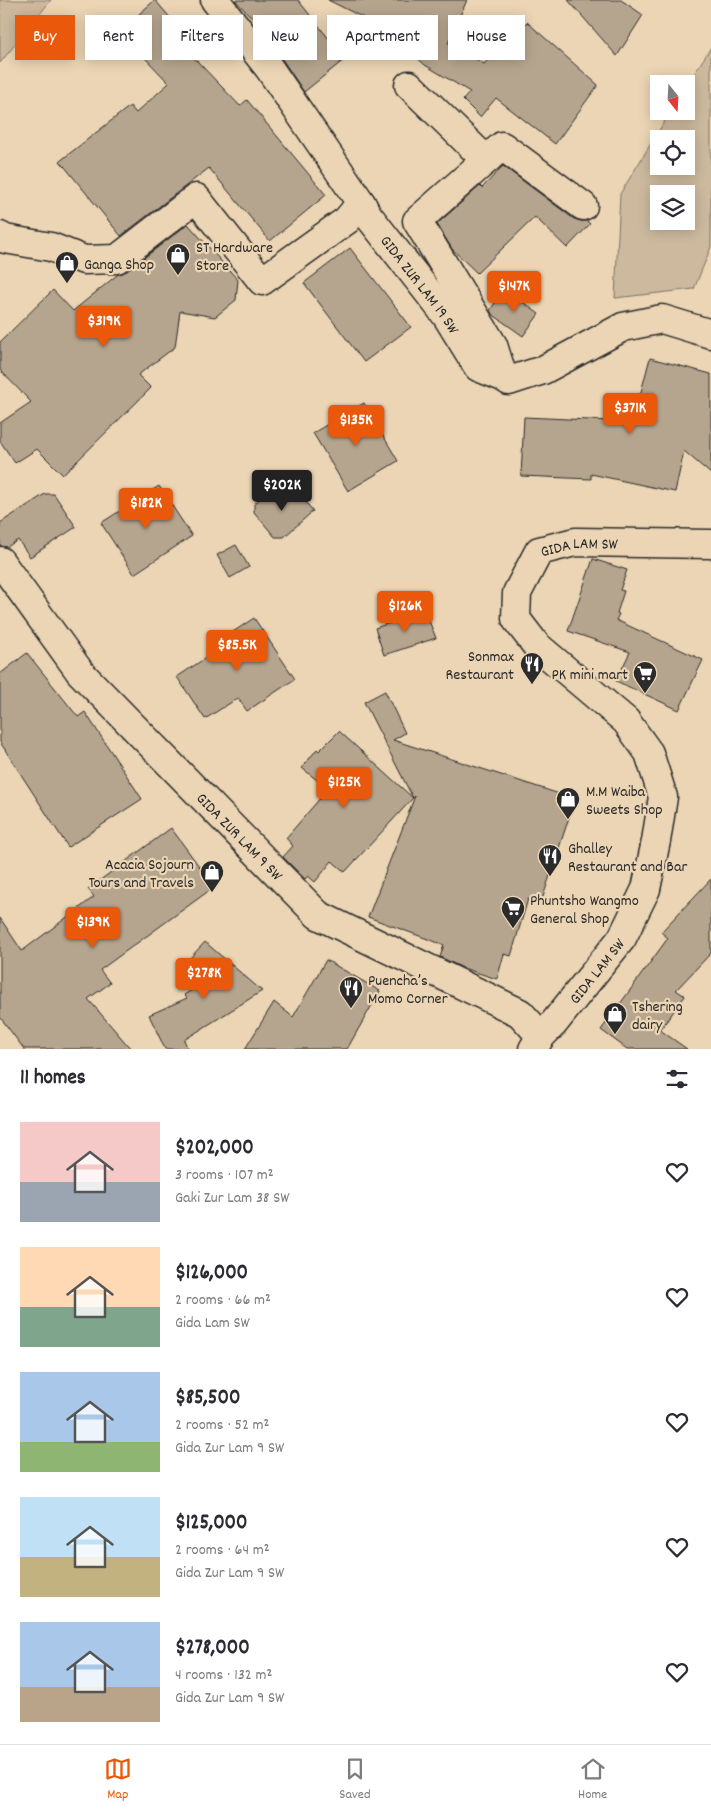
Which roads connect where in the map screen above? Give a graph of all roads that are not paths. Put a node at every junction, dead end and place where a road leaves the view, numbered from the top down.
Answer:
1 (216, 0) edge
2 (409, 85) dead end
3 (486, 160) junction
4 (361, 203) junction
5 (583, 206) dead end
6 (0, 236) edge
7 (711, 334) edge
8 (503, 376) junction
9 (711, 544) edge
10 (0, 561) edge
11 (537, 1042) edge

1 - 4 street, GIDA ZUR LAM 19 SW
2 - 3 street
3 - 5 street
3 - 8 street
4 - 6 street
4 - 8 street, GIDA ZUR LAM 19 SW
7 - 8 street, GIDA ZUR LAM 19 SW
9 - 11 street, GIDA LAM SW
10 - 11 street, GIDA ZUR LAM 9 SW

